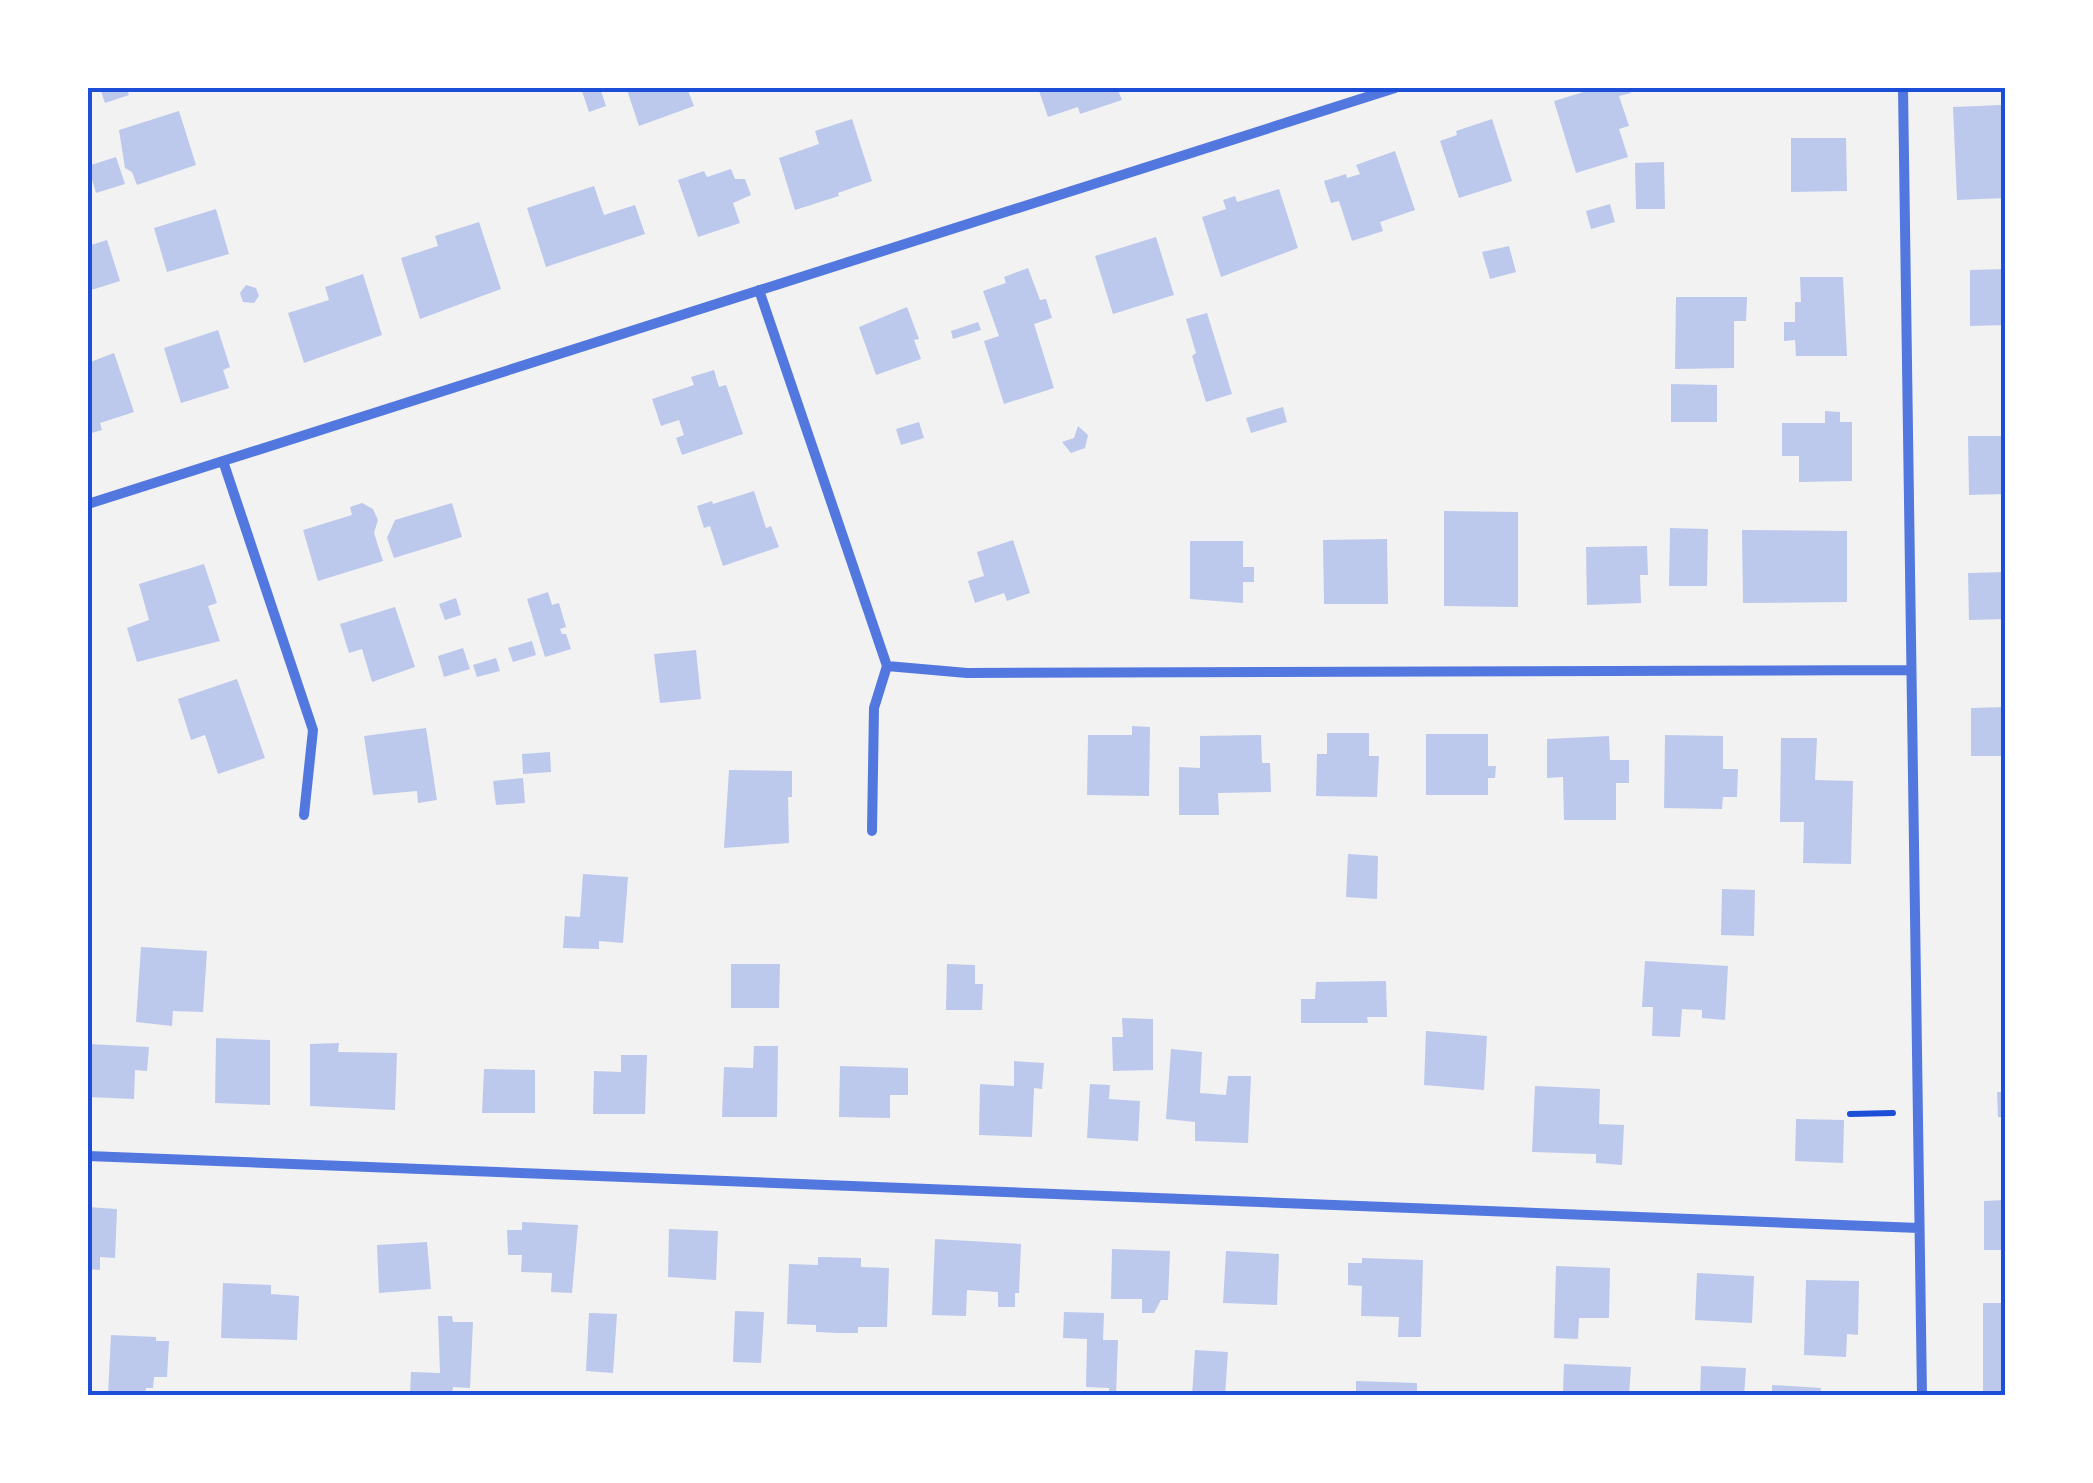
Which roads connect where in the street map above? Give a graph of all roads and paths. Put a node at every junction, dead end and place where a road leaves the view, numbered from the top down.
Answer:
1 (1396, 88) edge
2 (1903, 88) edge
3 (760, 290) junction
4 (223, 460) junction
5 (88, 504) edge
6 (886, 666) junction
7 (1910, 670) junction
8 (304, 815) dead end
9 (872, 831) dead end
10 (1895, 1113) dead end
11 (1850, 1114) dead end
12 (88, 1156) edge
13 (1919, 1228) junction
14 (1922, 1396) edge

1 - 3 street
2 - 7 street
3 - 4 street
3 - 6 street
4 - 5 street
4 - 8 street
6 - 7 street
6 - 9 street
7 - 13 street
10 - 11 path
12 - 13 street
13 - 14 street

